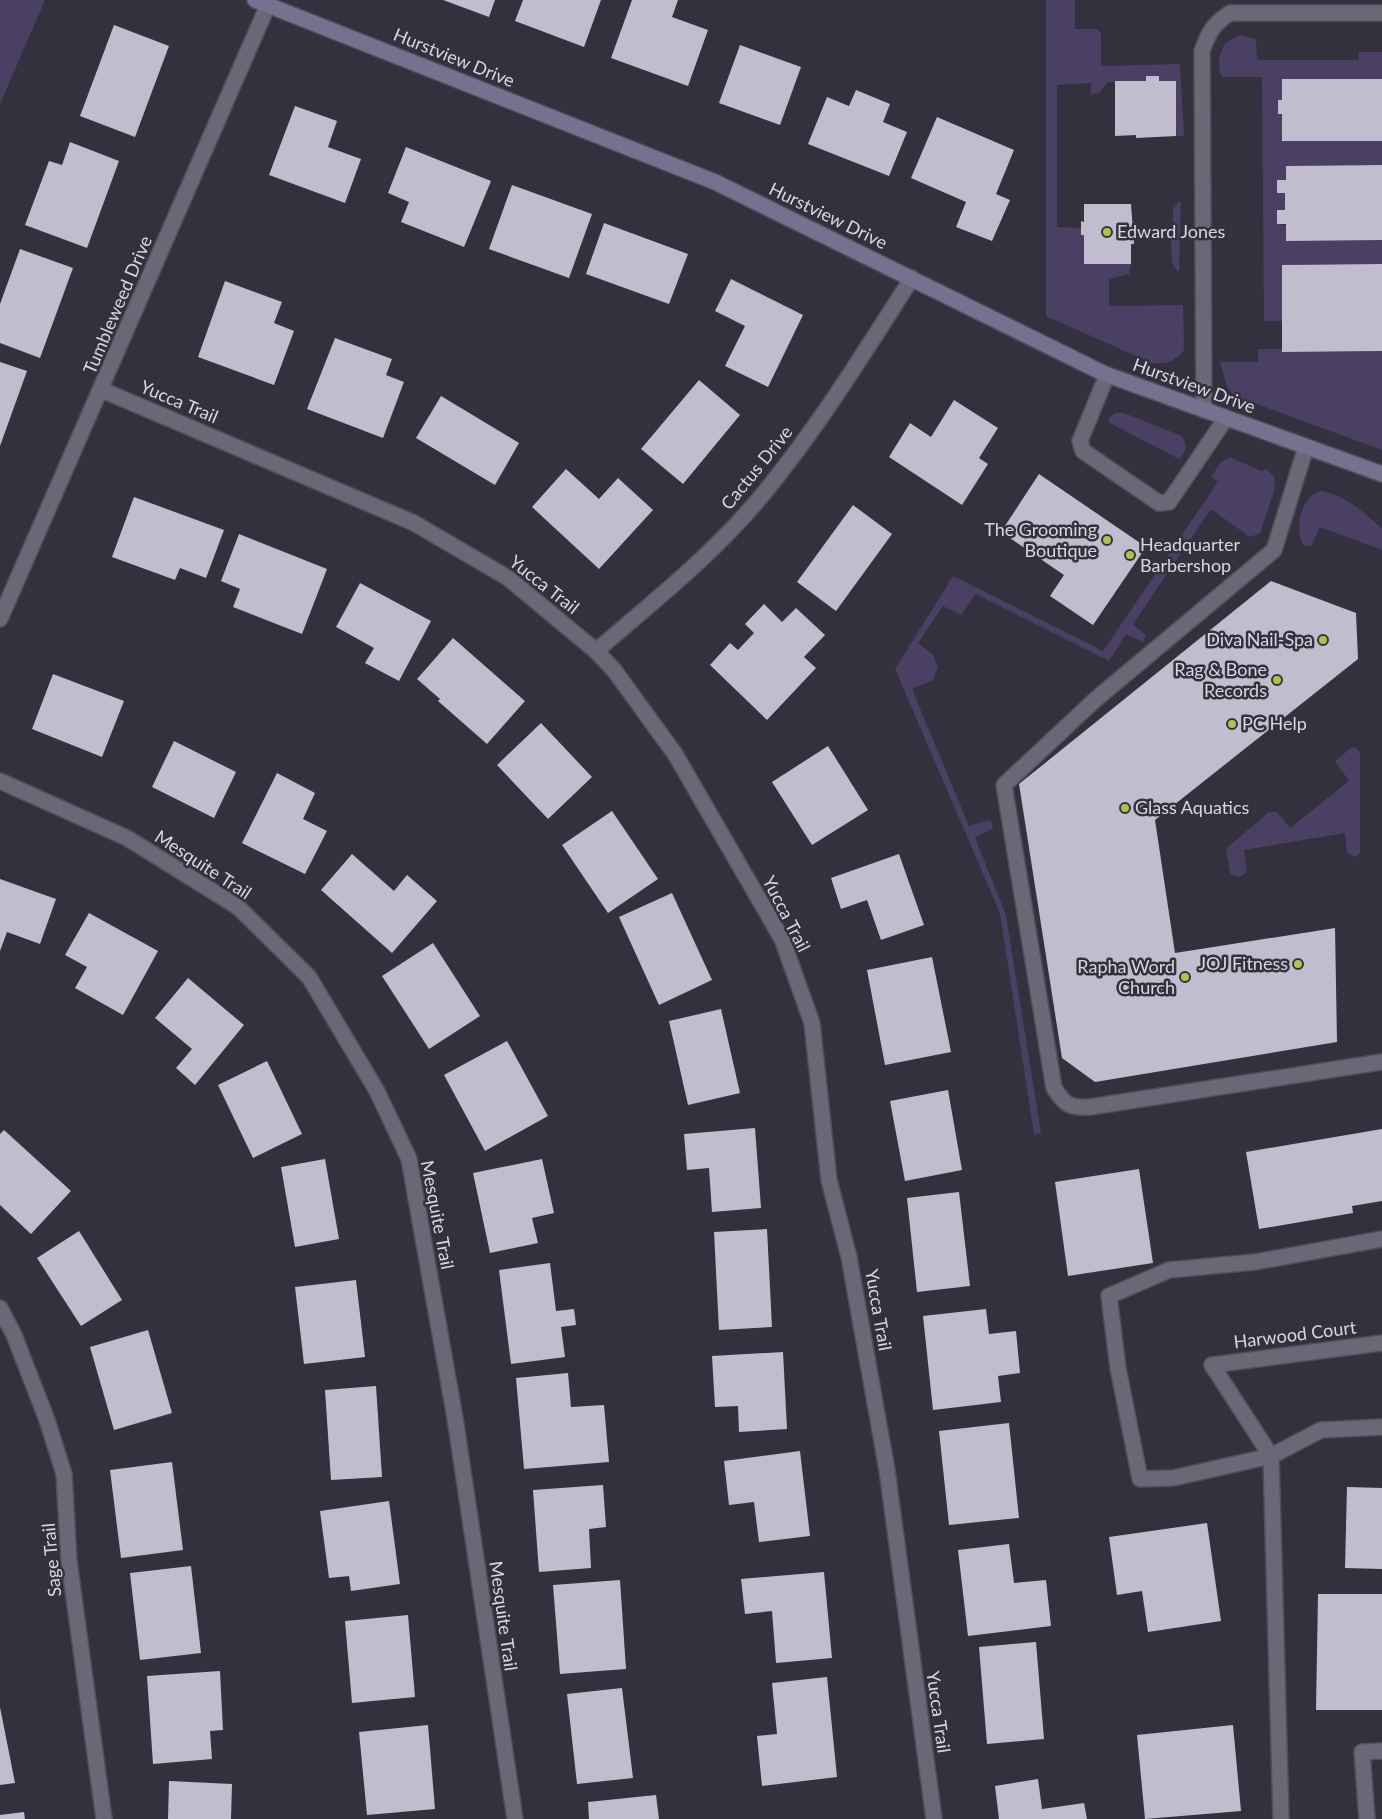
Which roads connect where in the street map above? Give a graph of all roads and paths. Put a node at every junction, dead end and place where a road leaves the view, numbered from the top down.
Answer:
1 (261, 2) edge
2 (1382, 13) edge
3 (912, 278) junction
4 (1107, 374) junction
5 (102, 390) junction
6 (1204, 410) junction
7 (1226, 418) junction
8 (1306, 447) junction
9 (1382, 474) edge
10 (0, 619) edge
11 (596, 652) junction
12 (0, 781) edge
13 (1382, 1062) edge
14 (1382, 1239) edge
15 (0, 1308) edge
16 (1382, 1343) edge
17 (1382, 1427) edge
18 (1271, 1456) junction
19 (1382, 1750) edge
20 (104, 1819) edge
21 (515, 1819) edge
22 (934, 1819) edge
23 (1281, 1819) edge
24 (1367, 1819) edge

1 - 3 street, Hurstview Drive
1 - 5 street, Tumbleweed Drive
2 - 6 street
3 - 4 street, Hurstview Drive
3 - 11 street, Cactus Drive
4 - 6 street, Hurstview Drive
4 - 7 street
5 - 10 street, Tumbleweed Drive
5 - 11 street, Yucca Trail
6 - 7 street, Hurstview Drive
7 - 8 street, Hurstview Drive
8 - 9 street, Hurstview Drive
8 - 13 street
11 - 22 street, Yucca Trail
12 - 21 street, Mesquite Trail
14 - 18 street
15 - 20 street, Sage Trail
16 - 18 street, Harwood Court
17 - 18 street
18 - 23 street
19 - 24 street

